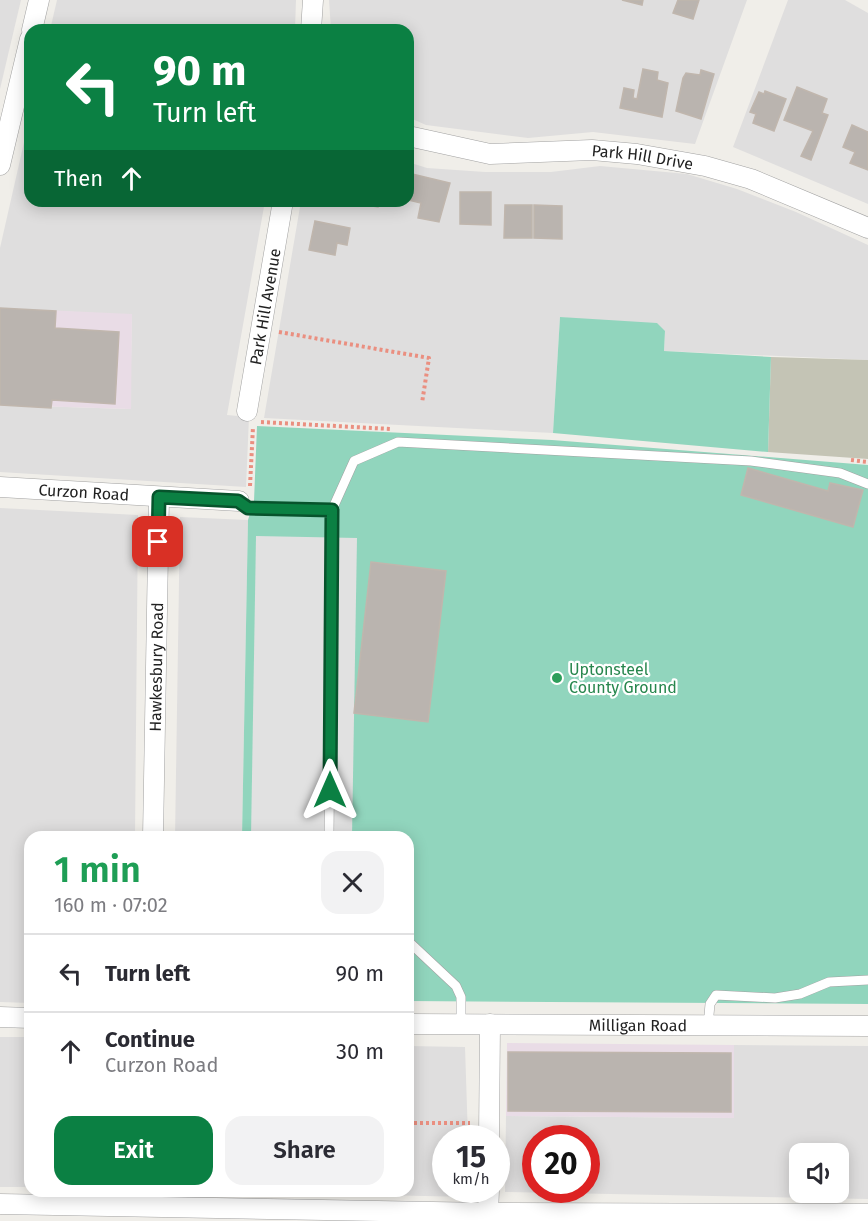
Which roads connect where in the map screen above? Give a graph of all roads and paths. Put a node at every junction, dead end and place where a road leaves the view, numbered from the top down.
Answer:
1 (39, 0) edge
2 (313, 0) edge
3 (33, 24) edge
4 (311, 24) edge
5 (24, 64) edge
6 (414, 137) edge
7 (0, 165) edge
8 (282, 207) edge
9 (868, 228) edge
10 (261, 328) junction
11 (423, 403) dead end
12 (247, 411) dead end
13 (868, 484) edge
14 (0, 487) edge
15 (159, 497) junction
16 (238, 501) joint
17 (332, 510) junction
18 (153, 831) edge
19 (329, 831) edge
20 (414, 947) edge
21 (868, 980) edge
22 (0, 1017) edge
23 (24, 1018) edge
24 (414, 1024) edge
25 (461, 1024) junction
26 (490, 1024) junction
27 (708, 1026) junction
28 (868, 1026) edge
29 (414, 1124) edge
30 (432, 1125) edge
31 (489, 1125) edge
32 (488, 1203) edge
33 (0, 1204) edge
34 (488, 1213) junction
35 (868, 1214) edge

1 - 3 street
2 - 4 street
5 - 7 street
6 - 9 street, Park Hill Drive
8 - 10 street, Park Hill Avenue
10 - 11 path
10 - 12 street, Park Hill Avenue
13 - 17 lane
14 - 15 street, Curzon Road
15 - 16 street, Curzon Road
15 - 18 street, Hawkesbury Road
16 - 17 lane
17 - 19 lane
20 - 25 lane
21 - 27 lane
22 - 23 street
24 - 25 street, Milligan Road
25 - 26 street, Milligan Road
26 - 27 street, Milligan Road
26 - 31 street
27 - 28 street, Milligan Road
29 - 30 path
32 - 34 street
33 - 34 street
34 - 35 street

